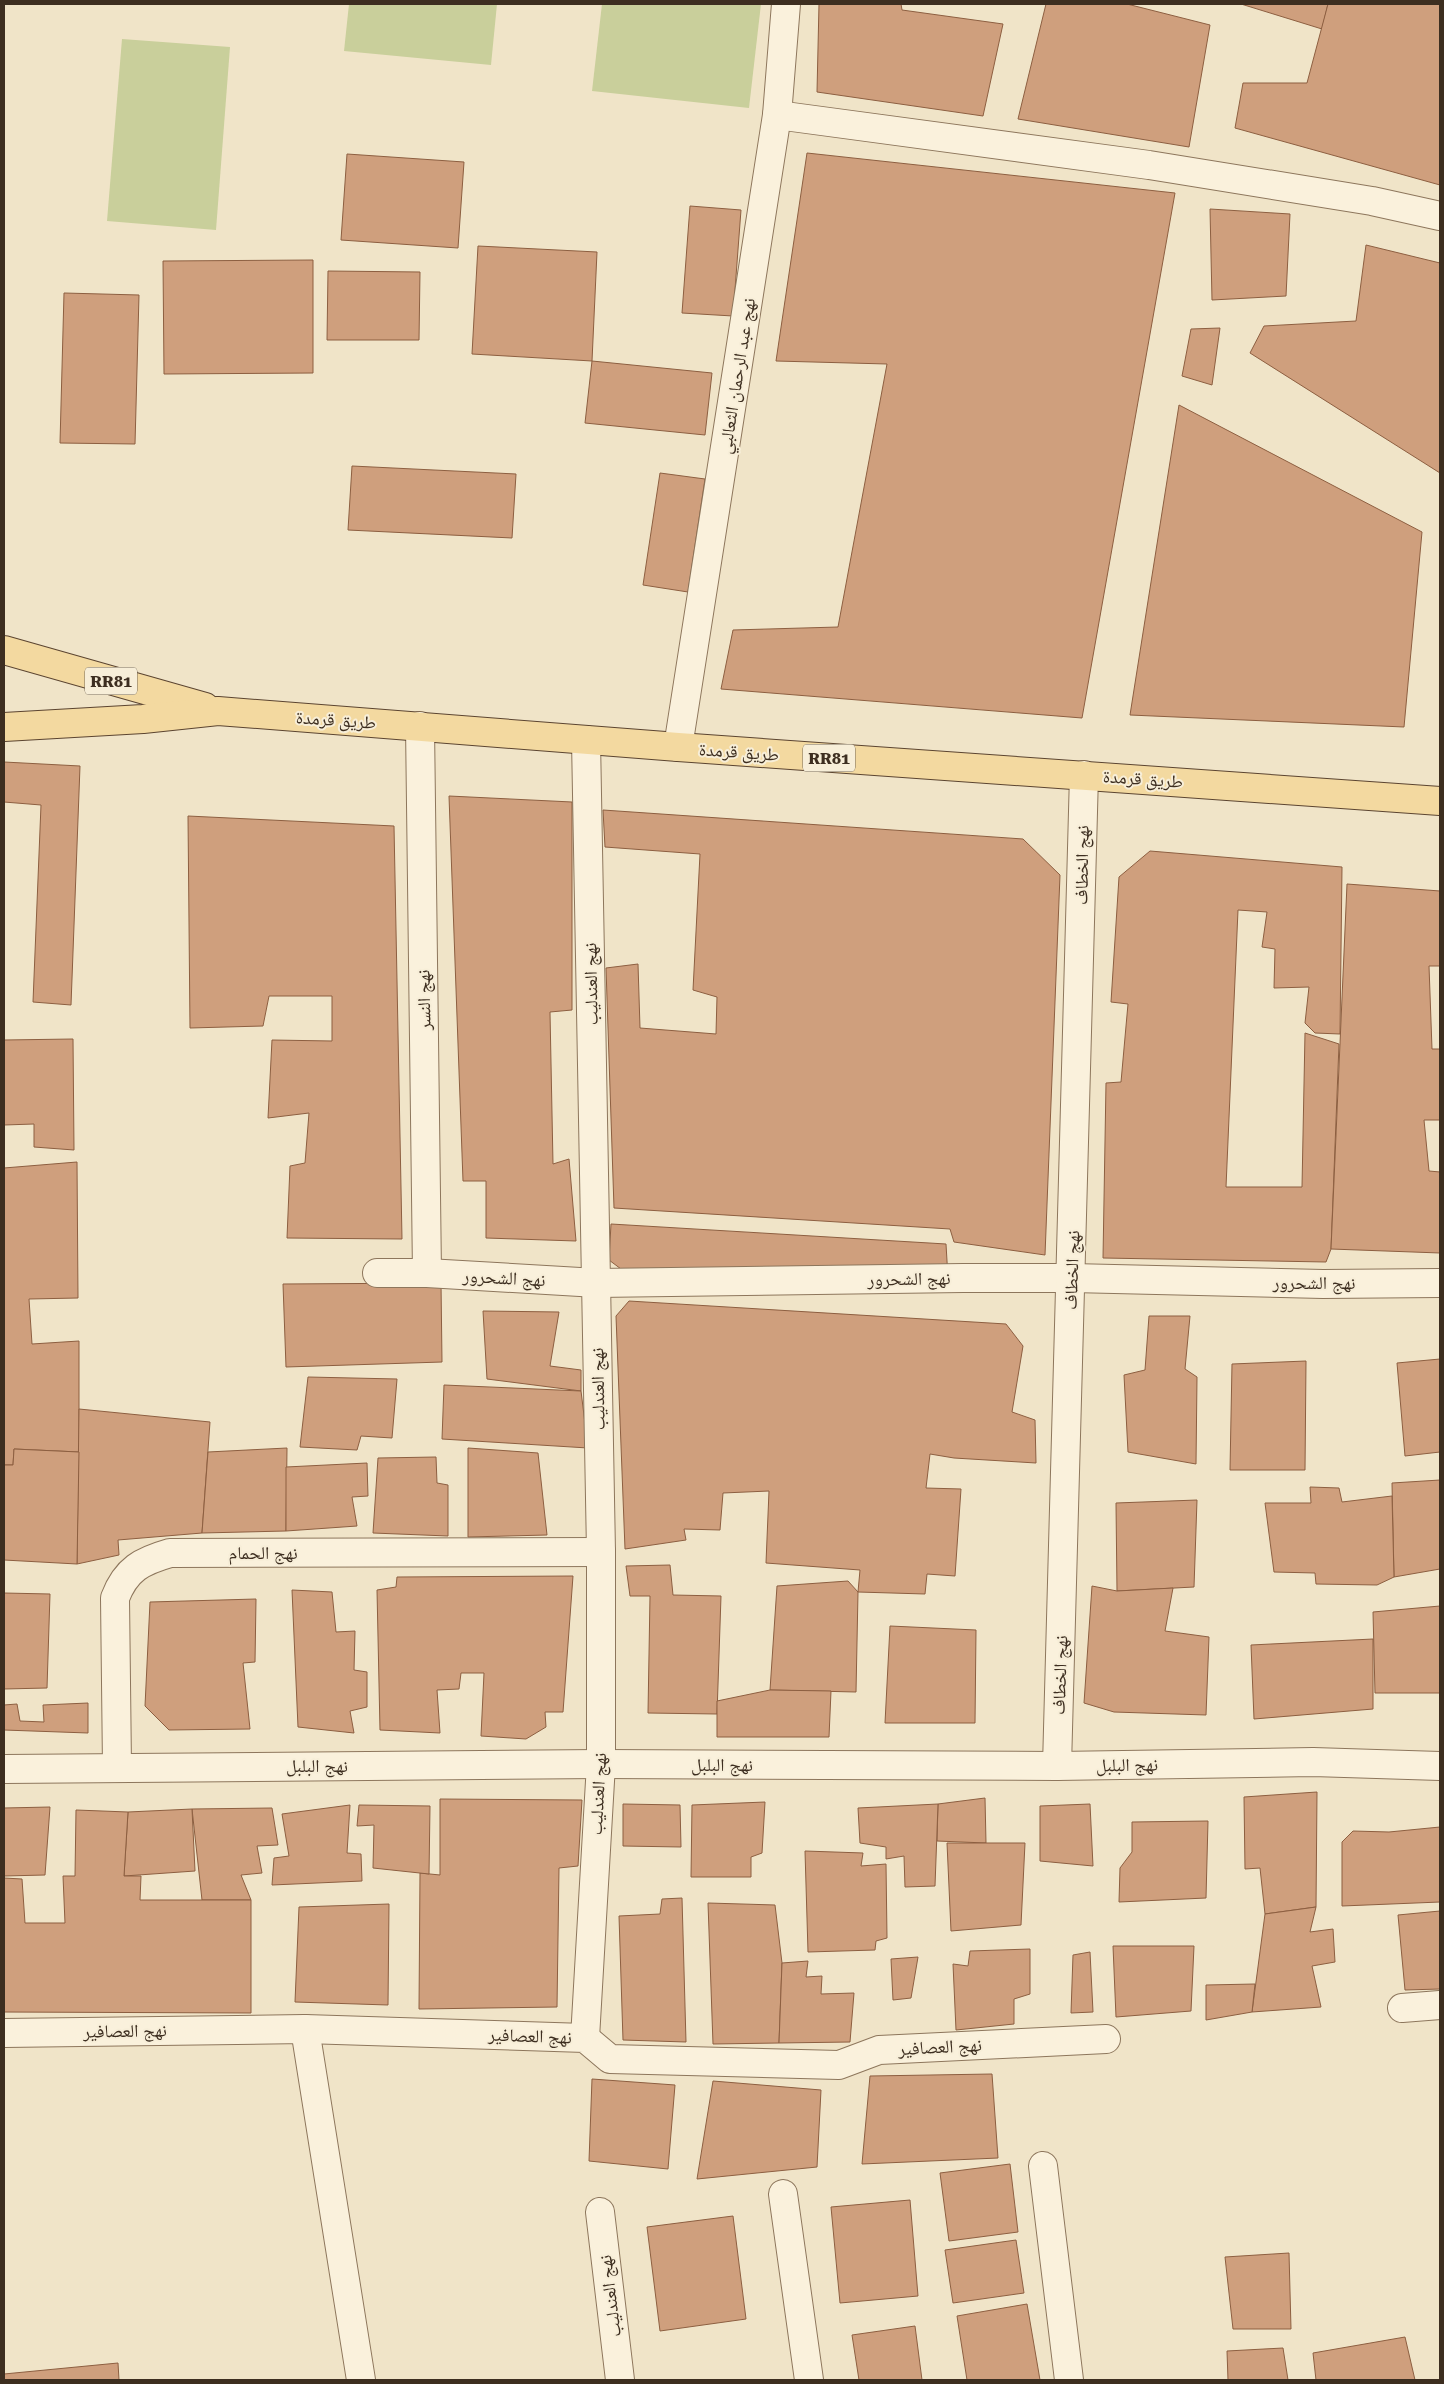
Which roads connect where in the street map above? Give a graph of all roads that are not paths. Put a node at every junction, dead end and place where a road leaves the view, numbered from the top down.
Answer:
1 (786, 4) edge
2 (777, 115) junction
3 (1440, 216) edge
4 (4, 650) edge
5 (218, 711) junction
6 (420, 726) junction
7 (4, 727) edge
8 (586, 740) junction
9 (678, 747) junction
10 (1084, 775) junction
11 (1440, 801) edge
12 (377, 1273) dead end
13 (427, 1273) junction
14 (1072, 1278) junction
15 (597, 1283) junction
16 (1440, 1283) edge
17 (601, 1552) junction
18 (601, 1764) junction
19 (1057, 1766) junction
20 (1440, 1766) edge
21 (117, 1767) junction
22 (4, 1769) edge
23 (1440, 2005) edge
24 (1402, 2008) dead end
25 (305, 2029) junction
26 (4, 2033) edge
27 (585, 2038) junction
28 (1106, 2039) dead end
29 (1043, 2166) dead end
30 (783, 2194) dead end
31 (600, 2212) dead end
32 (361, 2380) edge
33 (620, 2380) edge
34 (809, 2380) edge
35 (1069, 2380) edge

1 - 2 street, نهج عبد الرحمان الثعالبي
2 - 3 street
2 - 9 street, نهج عبد الرحمان الثعالبي
4 - 5 main road, طريق قرمدة / RR81
5 - 6 main road, طريق قرمدة / RR81
5 - 7 main road, طريق قرمدة / RR81
6 - 8 main road, طريق قرمدة / RR81
6 - 13 street, نهج النسر
8 - 9 main road, طريق قرمدة / RR81
8 - 15 street, نهج العندليب
9 - 10 main road, طريق قرمدة / RR81
10 - 11 main road, طريق قرمدة / RR81
10 - 14 street, نهج الخطاف
12 - 13 street, نهج الشحرور
13 - 15 street, نهج الشحرور
14 - 15 street, نهج الشحرور
14 - 16 street, نهج الشحرور
14 - 19 street, نهج الخطاف
15 - 17 street, نهج العندليب
17 - 18 street, نهج العندليب
17 - 21 street, نهج الحمام
18 - 19 street, نهج البلبل
18 - 21 street, نهج البلبل
18 - 27 street, نهج العندليب
19 - 20 street, نهج البلبل
21 - 22 street, نهج البلبل
23 - 24 street
25 - 26 street, نهج العصافير
25 - 27 street, نهج العصافير
25 - 32 street
27 - 28 street, نهج العصافير
29 - 35 street
30 - 34 street
31 - 33 street, نهج العندليب

